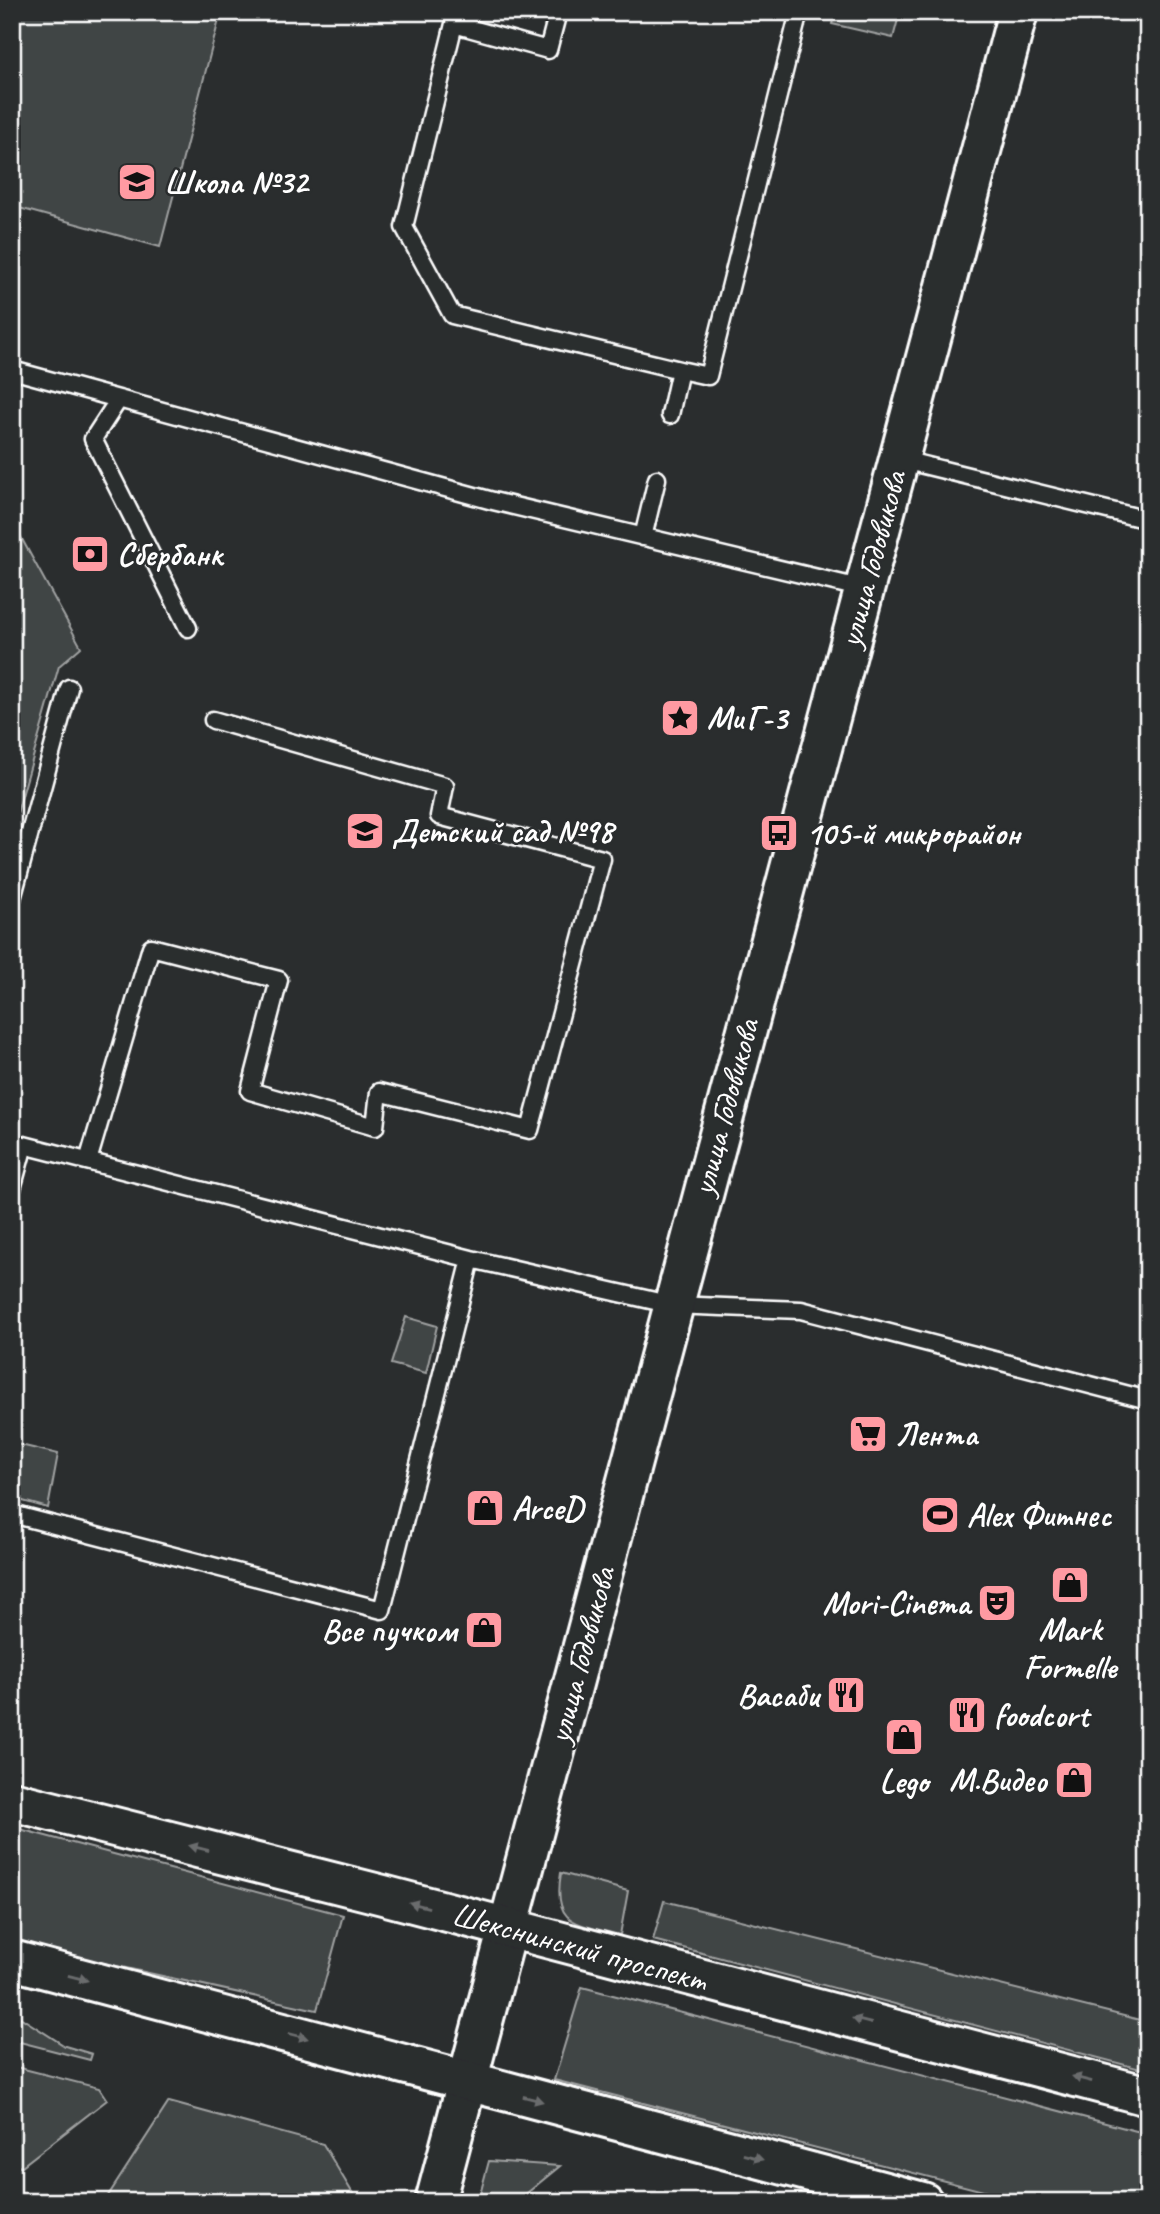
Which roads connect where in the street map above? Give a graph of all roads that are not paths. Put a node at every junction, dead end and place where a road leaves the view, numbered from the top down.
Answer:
1 (558, 12) edge
2 (799, 12) edge
3 (1018, 12) edge
4 (12, 370) edge
5 (680, 370) junction
6 (119, 399) junction
7 (670, 415) dead end
8 (899, 459) junction
9 (657, 479) dead end
10 (1148, 520) edge
11 (643, 537) junction
12 (865, 589) junction
13 (188, 628) dead end
14 (69, 688) dead end
15 (213, 720) dead end
16 (12, 899) edge
17 (18, 1144) edge
18 (88, 1161) junction
19 (12, 1189) edge
20 (471, 1259) junction
21 (672, 1305) junction
22 (1148, 1400) edge
23 (12, 1514) edge
24 (12, 1801) edge
25 (508, 1929) junction
26 (12, 1960) edge
27 (467, 2082) junction
28 (1148, 2096) edge
29 (435, 2202) edge
30 (923, 2202) edge

1 - 5 lane
2 - 5 lane
3 - 8 street, улица Годовикова
4 - 6 lane
5 - 7 lane
6 - 11 lane
6 - 13 lane
8 - 10 lane
8 - 12 street, улица Годовикова
9 - 11 lane
11 - 12 lane
12 - 21 street, улица Годовикова
14 - 16 lane
15 - 18 lane
17 - 18 lane
17 - 19 lane
18 - 20 lane
20 - 21 lane
20 - 23 lane
21 - 22 lane
21 - 25 street, улица Годовикова
25 -> 24 street, Шекснинский проспект
25 - 27 street, улица Годовикова
28 -> 25 street, Шекснинский проспект
26 -> 27 street
27 - 29 street, улица Годовикова
27 -> 30 street

